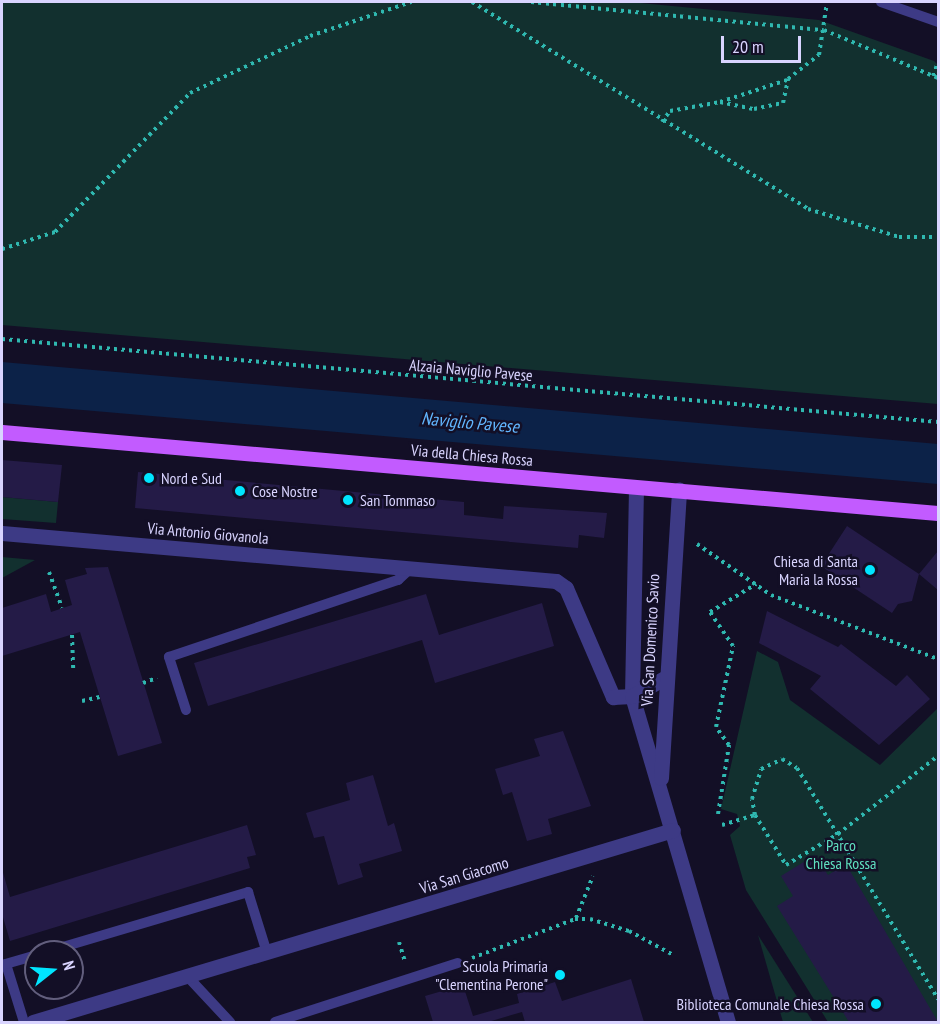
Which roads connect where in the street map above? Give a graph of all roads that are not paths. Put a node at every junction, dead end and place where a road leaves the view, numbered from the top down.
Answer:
1 (881, 2) edge
2 (939, 22) edge
3 (2, 432) edge
4 (636, 488) junction
5 (679, 490) junction
6 (939, 513) edge
7 (2, 533) edge
8 (411, 568) junction
9 (566, 588) joint
10 (665, 678) junction
11 (632, 696) junction
12 (186, 710) dead end
13 (661, 793) junction
14 (673, 830) junction
15 (84, 941) edge
16 (267, 953) junction
17 (24, 959) edge
18 (458, 963) road end
19 (4, 965) edge
20 (188, 977) junction
21 (24, 1023) edge
22 (33, 1023) edge
23 (230, 1023) edge
24 (275, 1023) edge
25 (728, 1023) edge

1 - 2 lane
3 - 4 main road, Via della Chiesa Rossa
4 - 5 main road, Via della Chiesa Rossa
4 - 11 street, Via San Domenico Savio
5 - 6 main road, Via della Chiesa Rossa
5 - 10 street, Via San Domenico Savio
7 - 8 street, Via Antonio Giovanola
8 - 9 street, Via Antonio Giovanola
8 - 12 lane
9 - 11 street, Via San Domenico Savio
10 - 11 street
10 - 13 street, Via San Domenico Savio
11 - 13 street, Via San Domenico Savio
13 - 14 street, Via San Domenico Savio
14 - 16 street, Via San Giacomo
14 - 25 street, Via San Domenico Savio
15 - 16 lane
16 - 20 street, Via San Giacomo
17 - 19 lane
18 - 24 lane
19 - 21 lane
20 - 22 street, Via San Giacomo
20 - 23 lane

